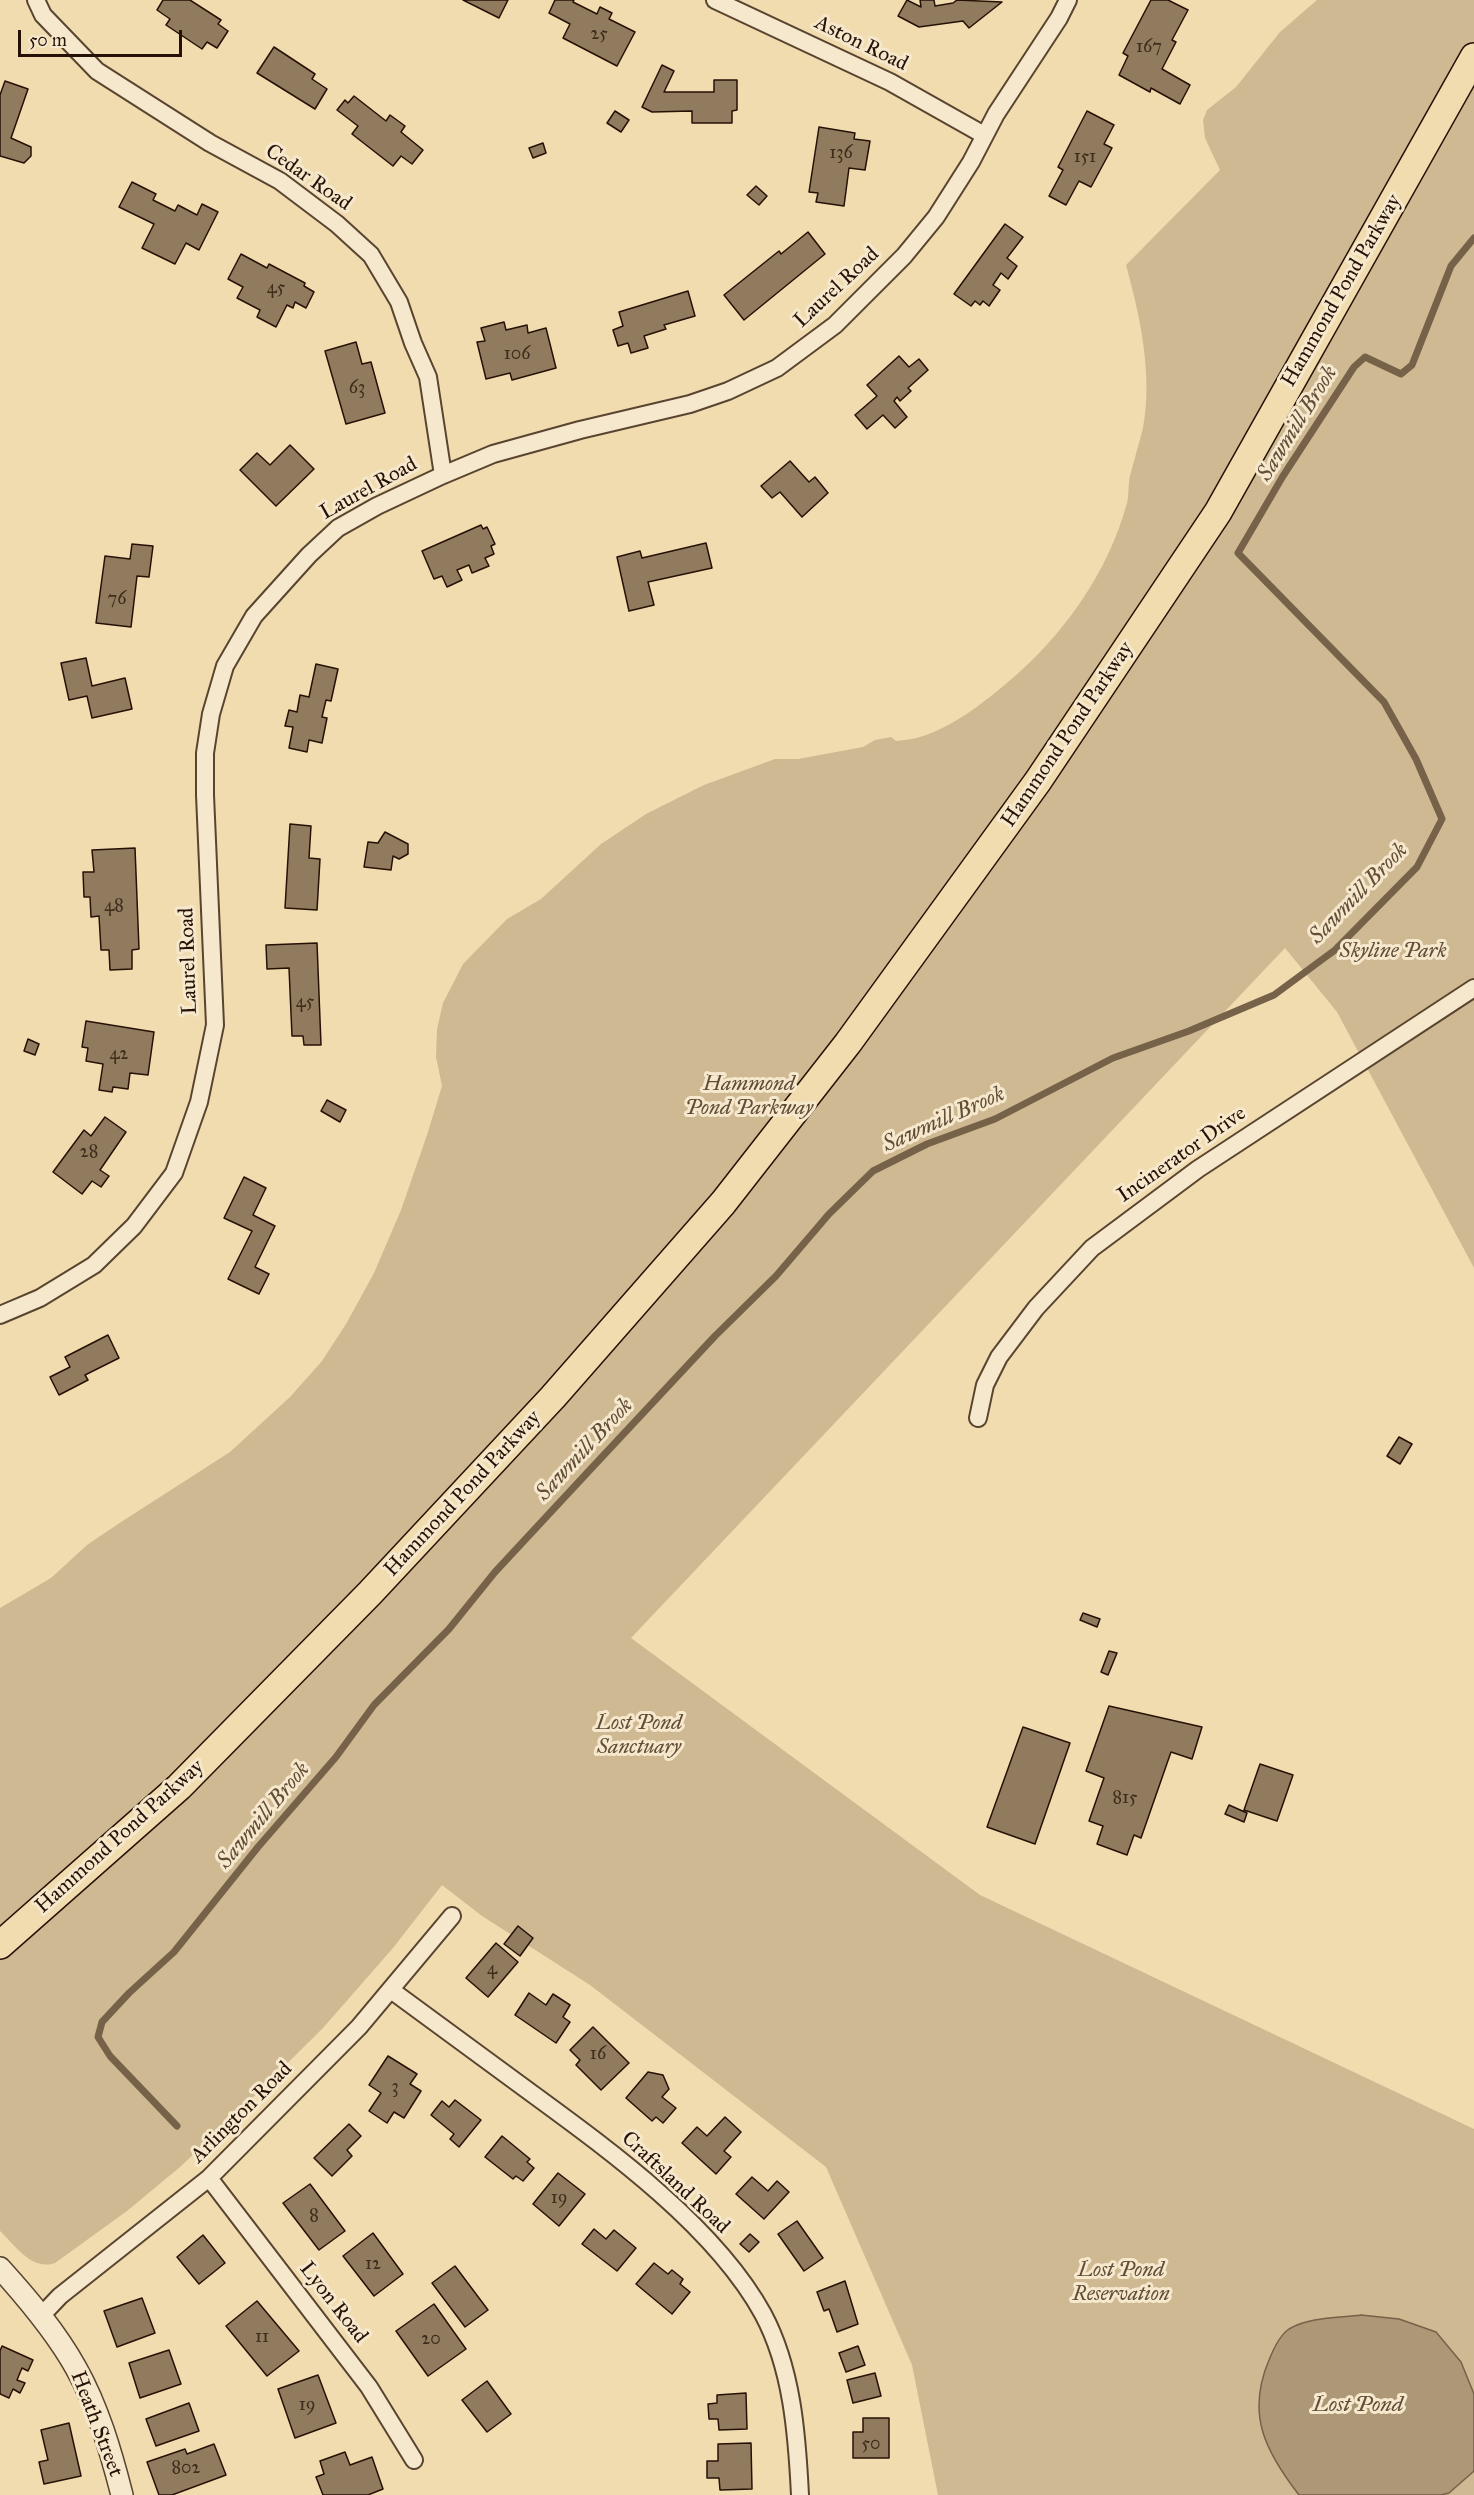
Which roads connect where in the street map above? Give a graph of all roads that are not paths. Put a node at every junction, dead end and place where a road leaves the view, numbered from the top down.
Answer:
1 (36, 0) edge
2 (715, 0) edge
3 (1068, 0) edge
4 (1474, 57) edge
5 (984, 135) junction
6 (443, 475) junction
7 (1474, 988) edge
8 (0, 1315) edge
9 (978, 1418) dead end
10 (452, 1916) dead end
11 (0, 1945) edge
12 (391, 1990) junction
13 (210, 2178) junction
14 (0, 2269) edge
15 (40, 2317) junction
16 (414, 2460) dead end
17 (122, 2495) edge
18 (800, 2495) edge

1 - 6 street, Cedar Road
2 - 5 street, Aston Road
3 - 5 street, Laurel Road
4 - 11 main road, Hammond Pond Parkway
5 - 6 street, Laurel Road
6 - 8 street, Laurel Road
7 - 9 street, Incinerator Drive
10 - 12 street, Arlington Road
12 - 13 street, Arlington Road
12 - 18 street, Craftsland Road
13 - 15 street, Arlington Road
13 - 16 street, Lyon Road
14 - 15 street, Heath Street
15 - 17 street, Heath Street

